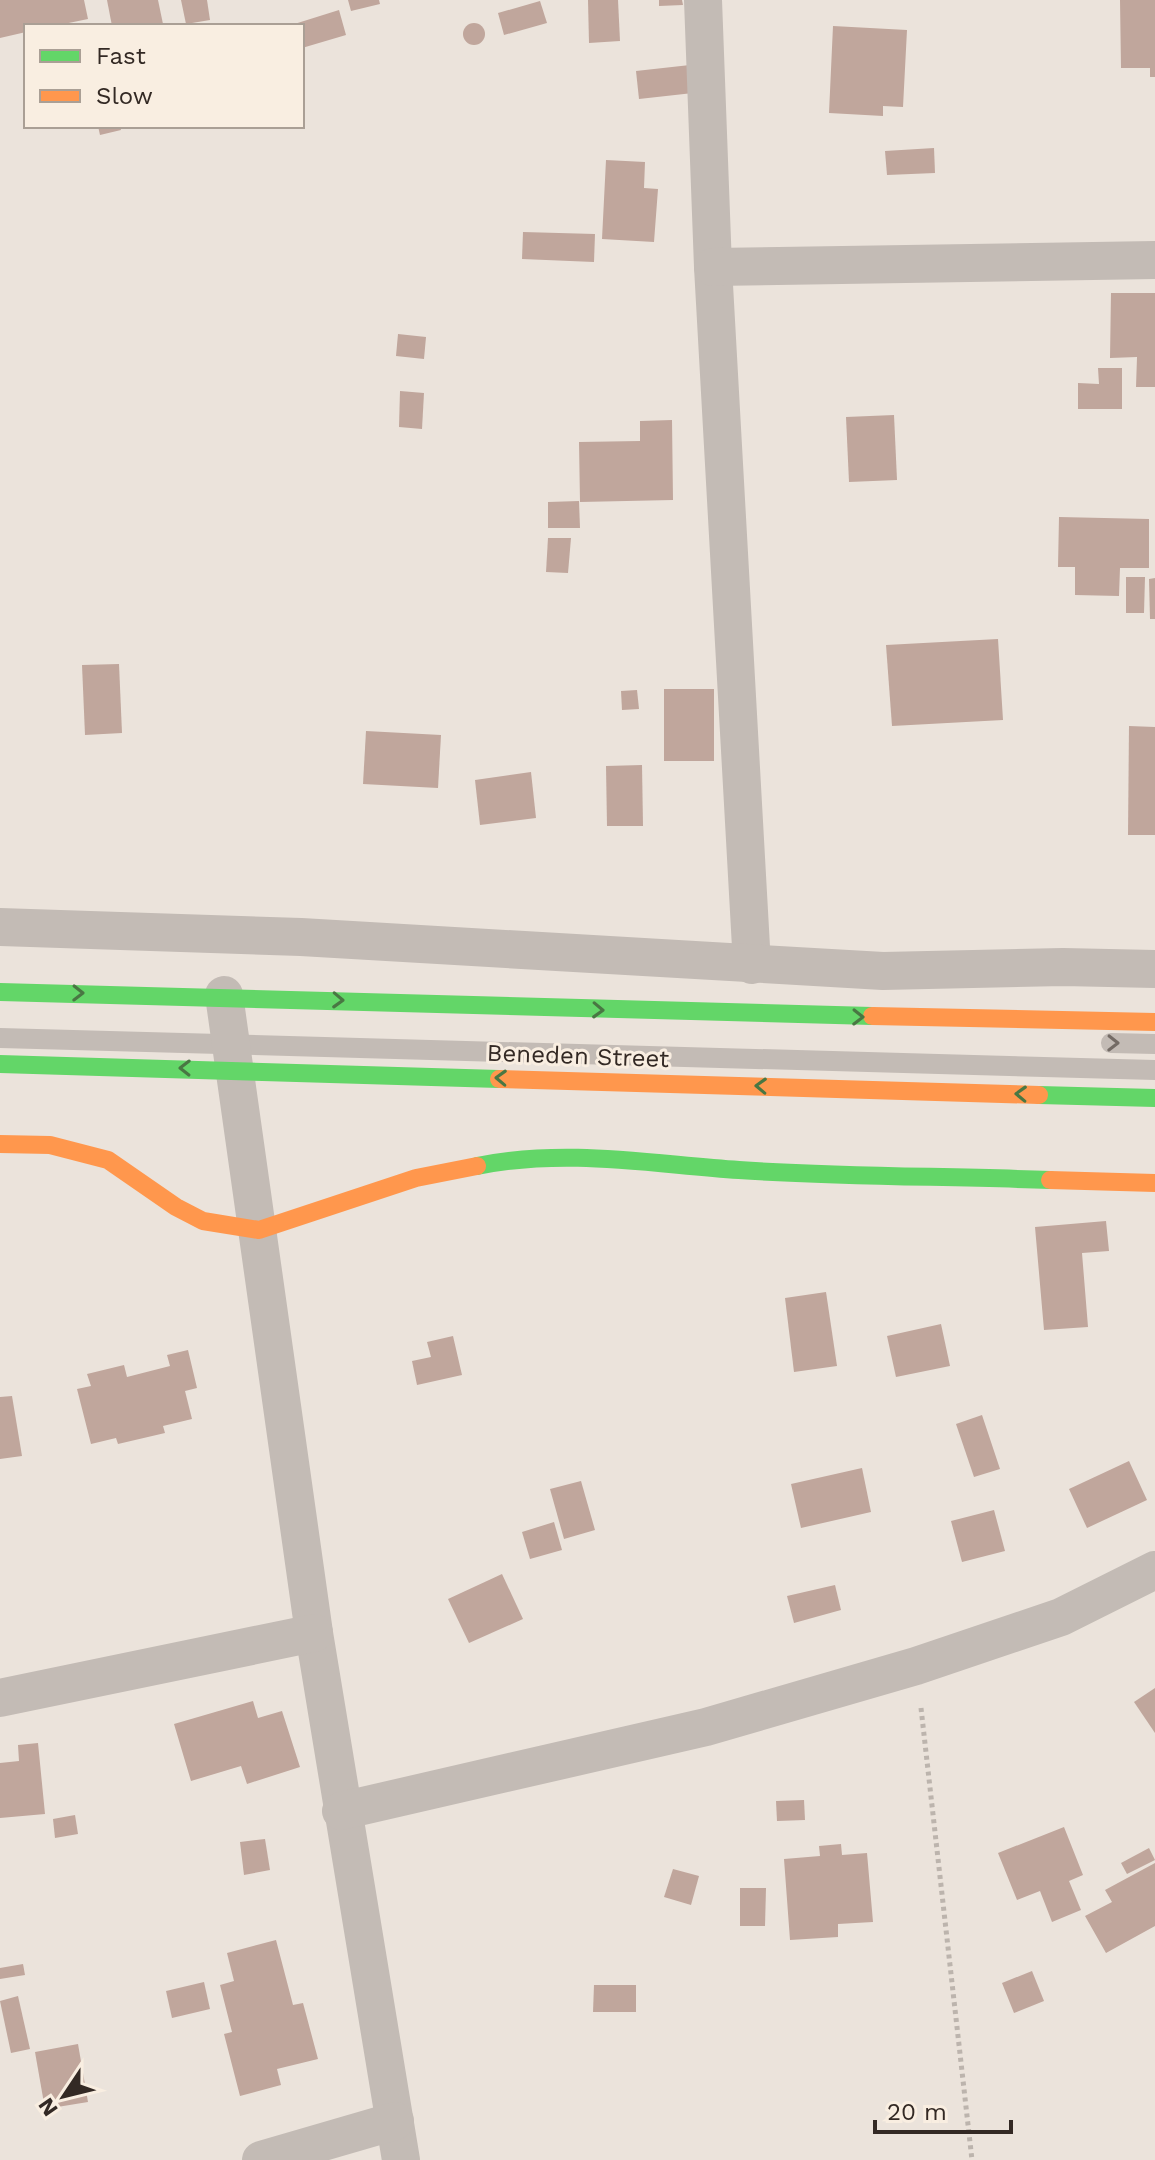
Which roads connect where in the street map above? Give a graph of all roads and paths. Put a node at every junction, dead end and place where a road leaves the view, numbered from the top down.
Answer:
1 (703, 0) edge
2 (1155, 260) edge
3 (713, 267) junction
4 (0, 927) edge
5 (752, 965) junction
6 (1155, 969) edge
7 (0, 992) edge
8 (0, 1009) edge
9 (1155, 1022) edge
10 (230, 1031) junction
11 (834, 1036) dead end
12 (0, 1038) edge
13 (1095, 1043) dead end
14 (1155, 1044) edge
15 (0, 1064) edge
16 (1155, 1070) edge
17 (1155, 1098) edge
18 (0, 1144) edge
19 (1155, 1183) edge
20 (259, 1230) junction
21 (1155, 1570) edge
22 (314, 1633) junction
23 (916, 1666) junction
24 (0, 1698) edge
25 (341, 1811) junction
26 (395, 2121) junction
27 (261, 2160) edge
28 (401, 2160) edge
29 (972, 2160) edge

1 - 3 street
2 - 3 street
3 - 5 street
4 - 5 street
5 - 6 street
7 -> 10 main road, Beneden Street
8 - 10 lane
10 -> 9 main road, Beneden Street
10 - 11 lane
10 - 12 lane
10 -> 15 main road, Beneden Street
10 - 16 lane
17 -> 10 main road, Beneden Street
10 - 20 street
13 -> 14 lane
18 - 20 main road
19 - 20 main road
20 - 22 street
21 - 23 street
22 - 24 street
22 - 25 street
23 - 25 street
23 - 29 path
25 - 26 street
26 - 27 street
26 - 28 street

